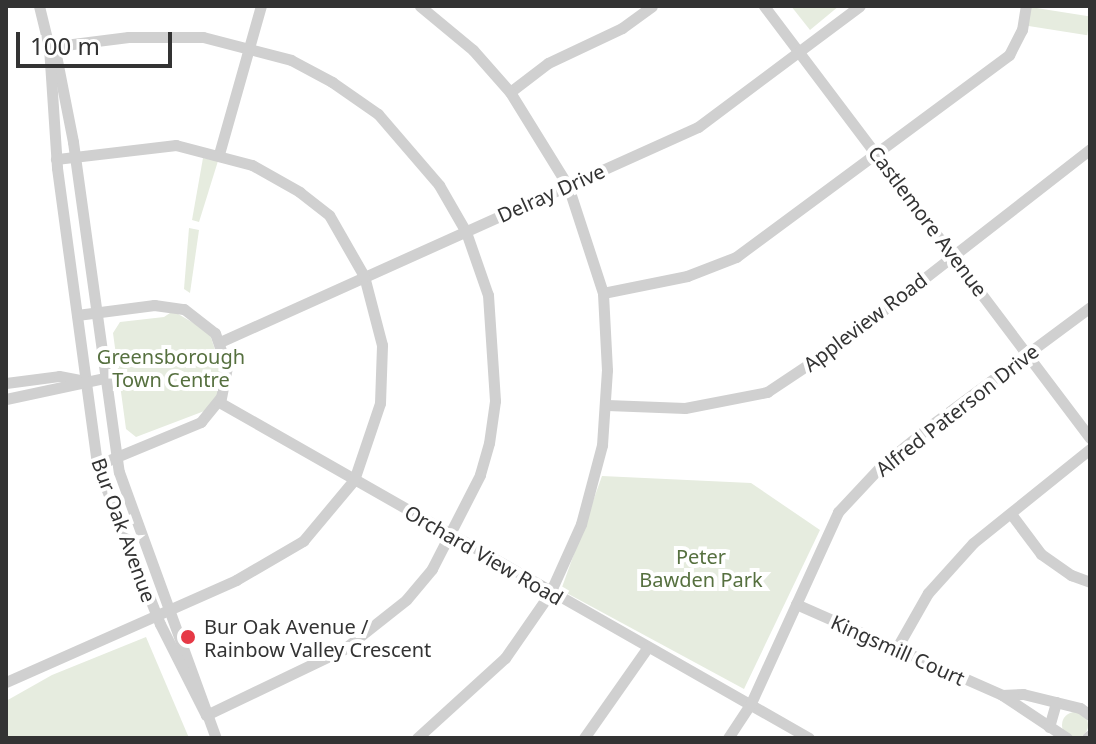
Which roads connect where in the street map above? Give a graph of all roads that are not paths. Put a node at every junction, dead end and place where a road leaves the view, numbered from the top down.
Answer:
1 (39, 6) edge
2 (261, 6) edge
3 (420, 6) edge
4 (652, 6) edge
5 (764, 6) edge
6 (860, 6) edge
7 (1026, 6) edge
8 (438, 10) edge
9 (250, 46) junction
10 (49, 47) junction
11 (798, 51) junction
12 (510, 92) junction
13 (1090, 149) edge
14 (876, 153) junction
15 (219, 154) junction
16 (75, 156) junction
17 (56, 159) junction
18 (568, 186) junction
19 (466, 232) junction
20 (954, 253) junction
21 (364, 276) junction
22 (603, 293) junction
23 (1090, 307) edge
24 (95, 313) junction
25 (77, 315) junction
26 (220, 342) junction
27 (1026, 355) junction
28 (104, 378) junction
29 (85, 381) junction
30 (6, 383) edge
31 (6, 399) edge
32 (219, 402) junction
33 (607, 405) junction
34 (1090, 438) edge
35 (1090, 449) edge
36 (115, 458) junction
37 (97, 465) junction
38 (354, 480) junction
39 (1011, 514) junction
40 (452, 536) junction
41 (1090, 582) edge
42 (550, 593) junction
43 (796, 604) junction
44 (171, 608) junction
45 (155, 614) junction
46 (648, 647) junction
47 (895, 651) junction
48 (6, 682) edge
49 (1002, 695) junction
50 (1056, 702) junction
51 (751, 703) junction
52 (206, 715) junction
53 (1090, 715) edge
54 (1049, 727) junction
55 (216, 738) edge
56 (417, 738) edge
57 (584, 738) edge
58 (728, 738) edge
59 (809, 738) edge
60 (1067, 738) edge

1 - 10 street, Bur Oak Avenue
2 - 9 street
3 - 8 street
4 - 12 street
5 - 11 street, Castlemore Avenue
6 - 11 street, Delray Drive
7 - 14 street
8 - 12 street
9 - 10 street
9 - 15 street
9 - 19 street
10 - 16 street, Bur Oak Avenue
10 - 17 street, Bur Oak Avenue
11 - 14 street, Castlemore Avenue
11 - 18 street, Delray Drive
12 - 18 street
13 - 20 street, Appleview Road
14 - 20 street, Castlemore Avenue
14 - 22 street
15 - 16 street
15 - 21 street
16 - 17 street
16 - 24 street, Bur Oak Avenue
17 - 25 street, Bur Oak Avenue
18 - 19 street, Delray Drive
18 - 22 street
19 - 21 street, Delray Drive
19 - 40 street
20 - 27 street, Castlemore Avenue
20 - 33 street, Appleview Road
21 - 26 street, Delray Drive
21 - 38 street
22 - 33 street
23 - 27 street, Alfred Paterson Drive
24 - 25 street
24 - 26 street
24 - 28 street, Bur Oak Avenue
25 - 29 street, Bur Oak Avenue
26 - 32 street
27 - 34 street, Castlemore Avenue
27 - 43 street, Alfred Paterson Drive
28 - 29 street
28 - 36 street, Bur Oak Avenue
29 - 30 street
29 - 31 street
29 - 37 street, Bur Oak Avenue
32 - 36 street
32 - 38 street, Orchard View Road
33 - 42 street
35 - 39 street
36 - 37 street
36 - 44 street, Bur Oak Avenue
37 - 45 street, Bur Oak Avenue
38 - 40 street, Orchard View Road
38 - 44 street
39 - 41 street
39 - 47 street
40 - 42 street, Orchard View Road
40 - 52 street
42 - 46 street, Orchard View Road
42 - 56 street
43 - 47 street, Kingsmill Court
43 - 51 street, Alfred Paterson Drive
44 - 45 street
44 - 52 street, Bur Oak Avenue
45 - 48 street
45 - 52 street, Bur Oak Avenue
46 - 51 street, Orchard View Road
46 - 57 street
47 - 49 street, Kingsmill Court
49 - 50 street, Kingsmill Court
49 - 54 street, Kingsmill Court
50 - 53 street, Kingsmill Court
50 - 54 street
51 - 58 street, Alfred Paterson Drive
51 - 59 street, Orchard View Road
52 - 55 street, Bur Oak Avenue
54 - 60 street, Kingsmill Court

